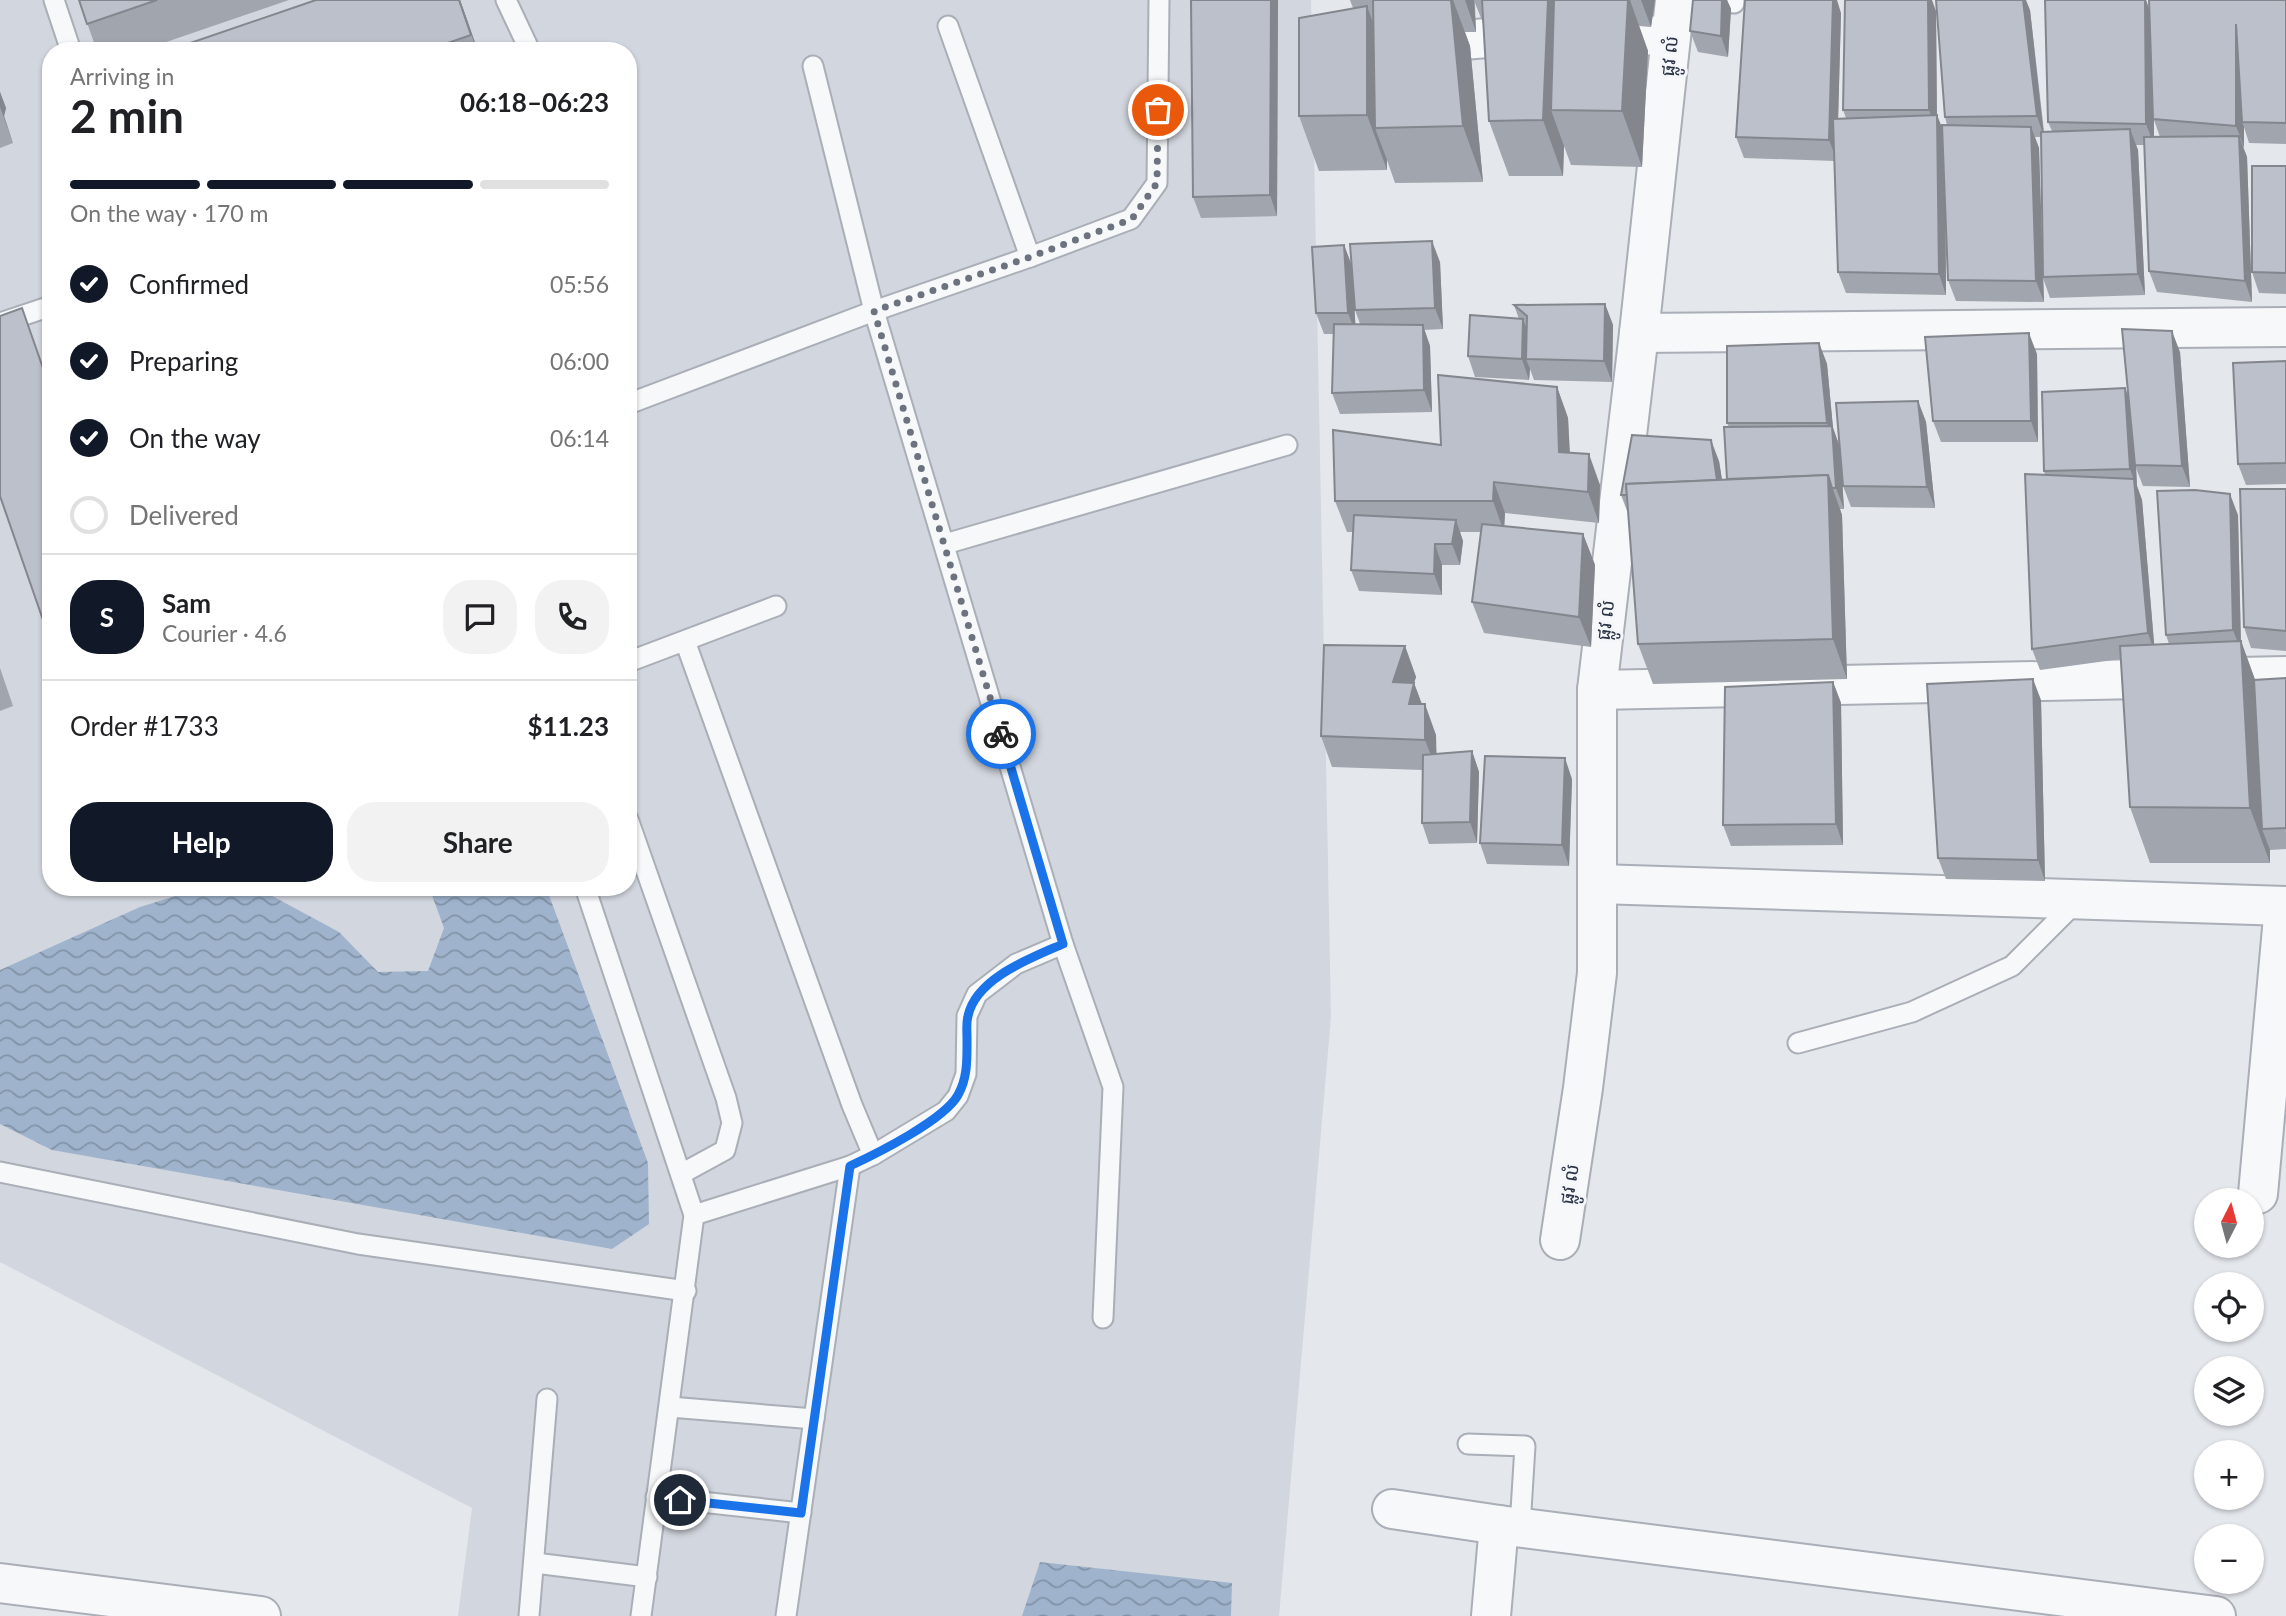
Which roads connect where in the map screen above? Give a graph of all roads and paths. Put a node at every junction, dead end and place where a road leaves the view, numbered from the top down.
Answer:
1 (54, 0) edge
2 (506, 0) edge
3 (1160, 0) edge
4 (1673, 18) edge
5 (948, 26) dead end
6 (68, 42) edge
7 (526, 42) edge
8 (1380, 47) edge
9 (813, 66) dead end
10 (1030, 257) junction
11 (42, 309) edge
12 (874, 311) junction
13 (0, 323) edge
14 (2286, 327) edge
15 (1639, 333) junction
16 (637, 401) edge
17 (1287, 445) dead end
18 (945, 544) junction
19 (776, 606) dead end
20 (685, 641) junction
21 (637, 659) edge
22 (2286, 676) edge
23 (1597, 691) junction
24 (637, 845) edge
25 (1598, 884) junction
26 (588, 896) edge
27 (2079, 899) junction
28 (2285, 906) edge
29 (1063, 944) junction
30 (1798, 1043) dead end
31 (873, 1155) junction
32 (850, 1166) junction
33 (0, 1172) edge
34 (681, 1174) junction
35 (2259, 1188) edge
36 (694, 1215) junction
37 (1560, 1240) dead end
38 (686, 1291) junction
39 (1103, 1318) dead end
40 (547, 1399) dead end
41 (670, 1407) junction
42 (814, 1419) junction
43 (1468, 1444) dead end
44 (656, 1497) junction
45 (1392, 1508) dead end
46 (801, 1513) junction
47 (1509, 1526) junction
48 (534, 1563) junction
49 (647, 1577) junction
50 (0, 1583) edge
51 (261, 1616) edge
52 (529, 1616) edge
53 (641, 1616) edge
54 (786, 1616) edge
55 (1491, 1616) edge
56 (2216, 1616) edge

1 - 6 lane
2 - 7 lane
3 - 10 lane
4 - 8 street
4 - 15 street, ផ្លូវ លំ
5 - 10 lane
9 - 12 lane
10 - 12 lane
11 - 13 lane
12 - 16 lane
12 - 18 lane
14 - 15 street
15 - 23 street, ផ្លូវ លំ
17 - 18 lane
18 - 29 lane
19 - 20 lane
20 - 21 lane
20 - 31 lane
22 - 23 street
23 - 25 street, ផ្លូវ លំ
24 - 34 lane
25 - 27 street
25 - 37 street, ផ្លូវ លំ
26 - 34 lane
27 - 28 street
27 - 30 lane
28 - 35 street
29 - 31 lane
29 - 39 lane
31 - 32 lane
32 - 36 lane
32 - 42 lane
33 - 38 lane
34 - 36 lane
36 - 38 lane
38 - 41 lane
40 - 48 lane
41 - 42 lane
41 - 44 lane
42 - 46 lane
43 - 47 lane
44 - 46 lane
44 - 49 lane
45 - 47 street
46 - 54 lane
47 - 55 street
47 - 56 street
48 - 49 lane
48 - 52 lane
49 - 53 lane
50 - 51 street

